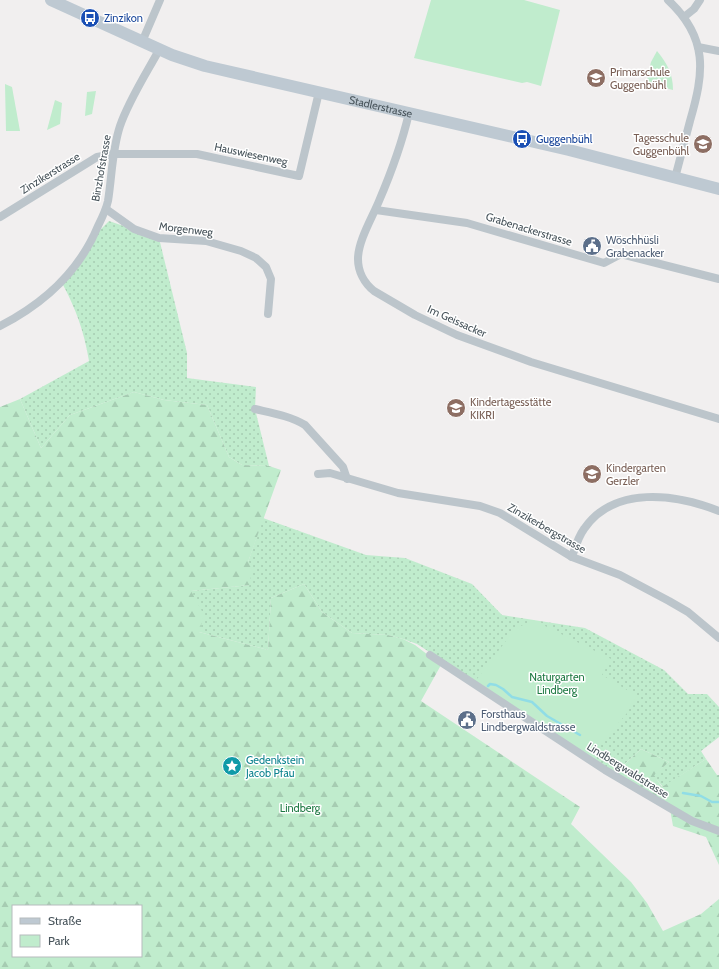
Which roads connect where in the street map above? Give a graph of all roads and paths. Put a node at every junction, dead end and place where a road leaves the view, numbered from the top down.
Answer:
1 (51, 0) edge
2 (160, 0) edge
3 (668, 0) edge
4 (700, 0) edge
5 (684, 17) junction
6 (142, 42) junction
7 (698, 47) junction
8 (159, 50) junction
9 (719, 51) edge
10 (318, 92) junction
11 (409, 113) junction
12 (113, 154) junction
13 (675, 178) junction
14 (719, 189) edge
15 (106, 209) junction
16 (376, 210) junction
17 (0, 218) edge
18 (719, 279) edge
19 (268, 314) dead end
20 (0, 326) edge
21 (255, 409) dead end
22 (719, 419) edge
23 (318, 474) dead end
24 (347, 479) junction
25 (719, 511) edge
26 (572, 557) junction
27 (719, 638) edge
28 (430, 655) dead end
29 (719, 831) edge

1 - 6 main road, Stadlerstrasse
2 - 6 street
3 - 5 street
4 - 5 street
5 - 7 street
6 - 8 main road, Stadlerstrasse
7 - 9 street
7 - 13 street
8 - 10 main road, Stadlerstrasse
8 - 12 street, Binzhofstrasse
10 - 11 main road, Stadlerstrasse
10 - 12 street, Hauswiesenweg
11 - 13 main road, Stadlerstrasse
11 - 16 street, Im Geissacker
12 - 15 street, Binzhofstrasse
12 - 17 street, Zinzikerstrasse
13 - 14 main road, Stadlerstrasse
15 - 19 street, Morgenweg
15 - 20 street, Binzhofstrasse
16 - 18 street, Grabenackerstrasse
16 - 22 street, Im Geissacker
21 - 24 street
23 - 24 street, Zinzikerbergstrasse
24 - 26 street, Zinzikerbergstrasse
25 - 26 street
26 - 27 street, Zinzikerbergstrasse
28 - 29 street, Lindbergwaldstrasse

